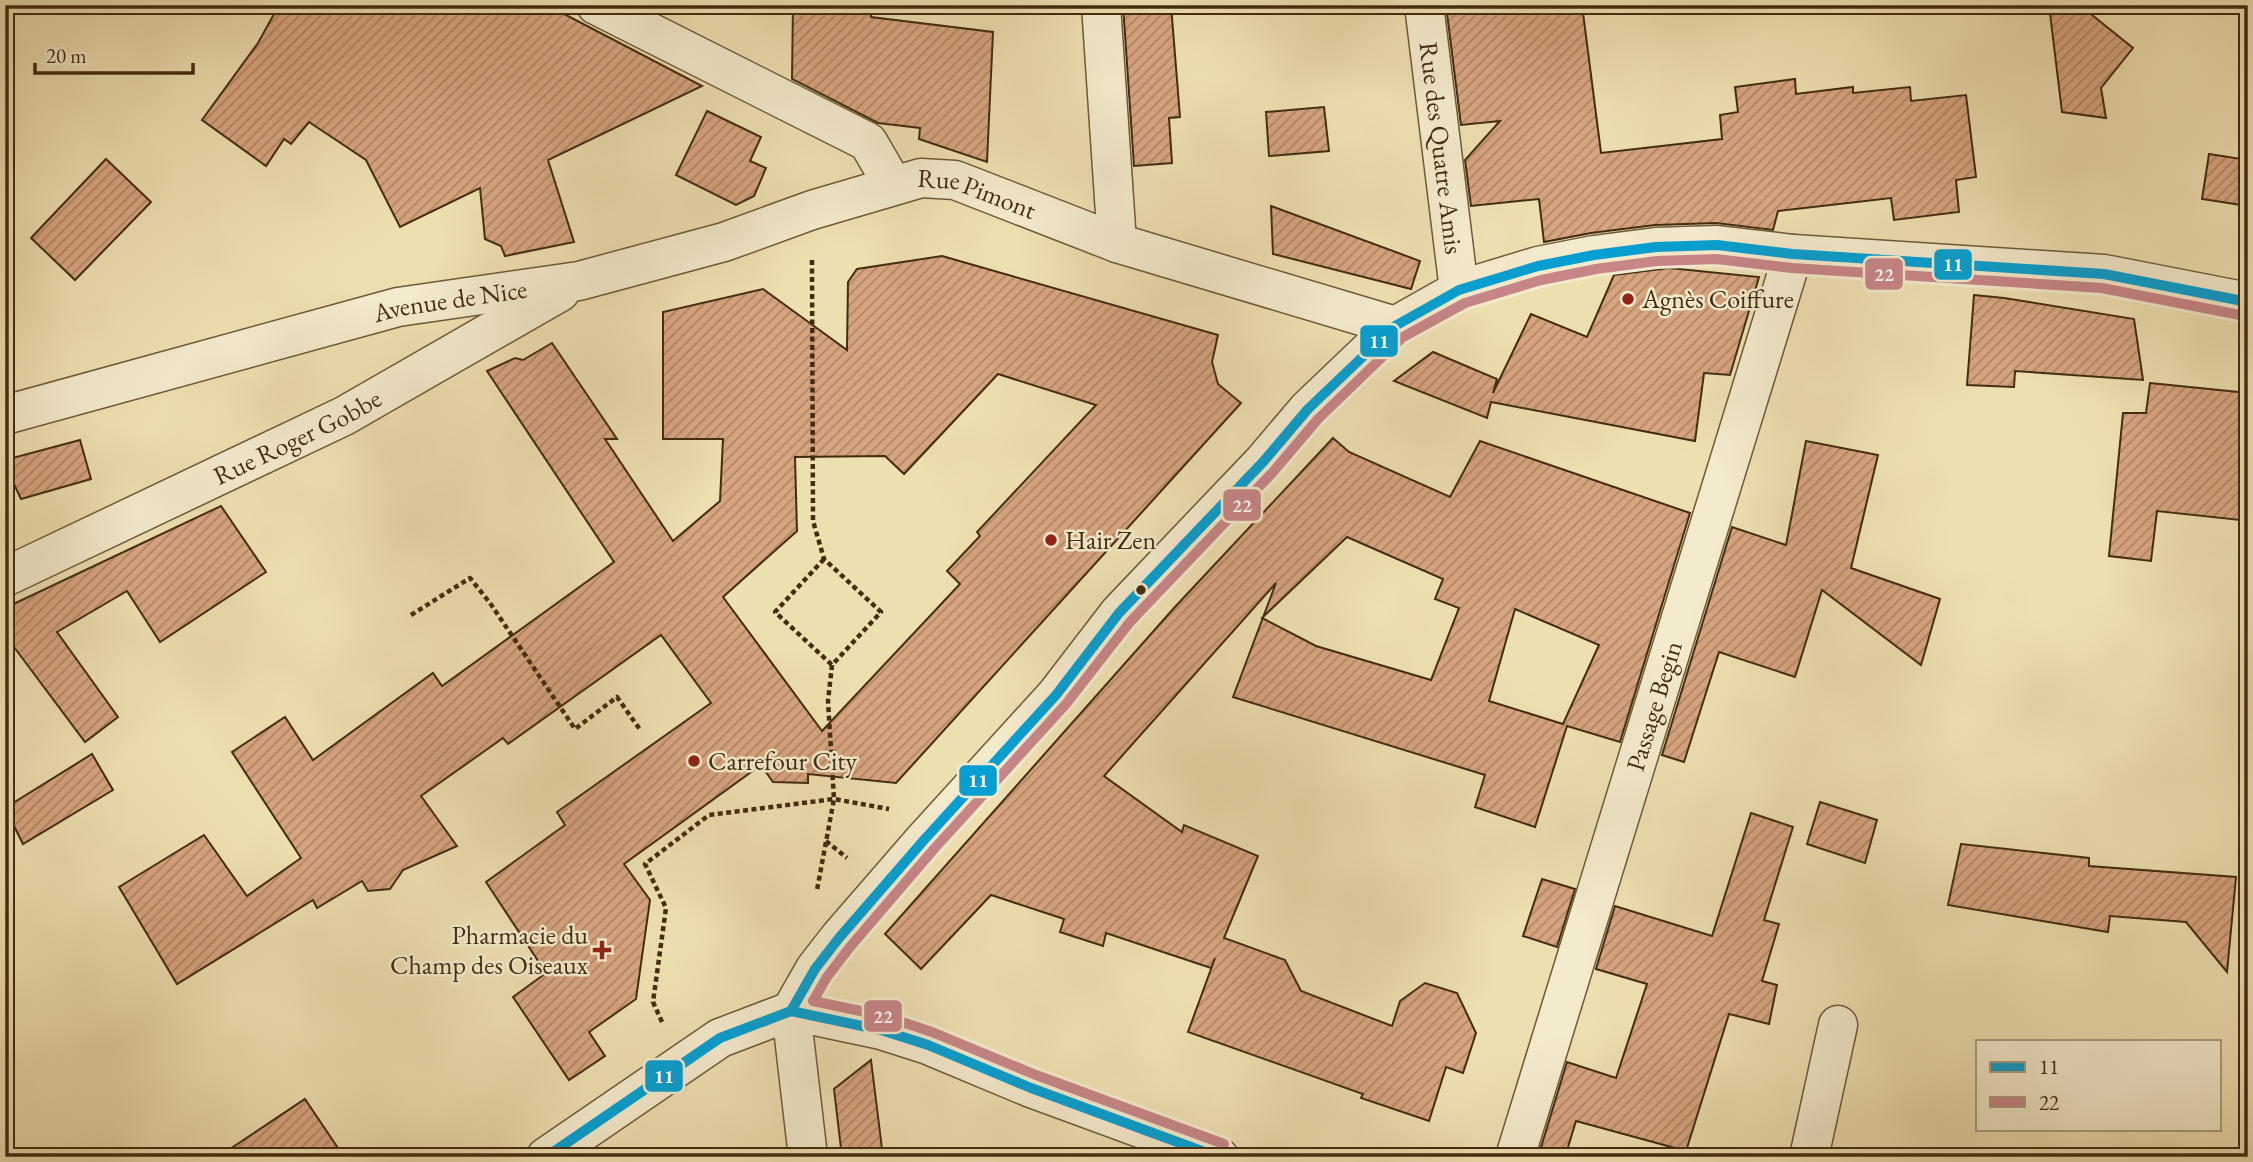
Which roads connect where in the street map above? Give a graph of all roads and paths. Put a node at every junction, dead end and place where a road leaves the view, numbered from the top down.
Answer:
1 (596, 5) edge
2 (1101, 5) edge
3 (1424, 5) edge
4 (893, 185) junction
5 (812, 210) junction
6 (1118, 243) junction
7 (1793, 254) junction
8 (579, 281) junction
9 (1459, 290) junction
10 (2248, 302) edge
11 (1395, 326) junction
12 (5, 415) edge
13 (824, 559) junction
14 (5, 577) edge
15 (411, 615) dead end
16 (832, 665) junction
17 (641, 731) dead end
18 (834, 799) junction
19 (924, 840) junction
20 (791, 1011) junction
21 (1838, 1025) dead end
22 (682, 1064) junction
23 (546, 1157) edge
24 (808, 1157) edge
25 (1219, 1157) edge
26 (1515, 1157) edge
27 (1809, 1157) edge

1 - 4 street, Rue Pimont
2 - 6 street
3 - 9 street, Rue des Quatre Amis
4 - 5 street, Avenue de Nice
4 - 6 street, Rue Pimont
5 - 8 street, Avenue de Nice
5 - 13 path
6 - 11 street, Rue Pimont
7 - 9 street
7 - 10 street
7 - 26 street, Passage Begin
8 - 12 street, Avenue de Nice
8 - 14 street, Rue Roger Gobbe
9 - 11 street
11 - 19 street
13 - 16 path
13 - 16 path
15 - 17 path
16 - 18 path
18 - 19 path
18 - 22 path
19 - 20 street
20 - 22 street
20 - 24 street
20 - 25 street
21 - 27 street
22 - 23 street

